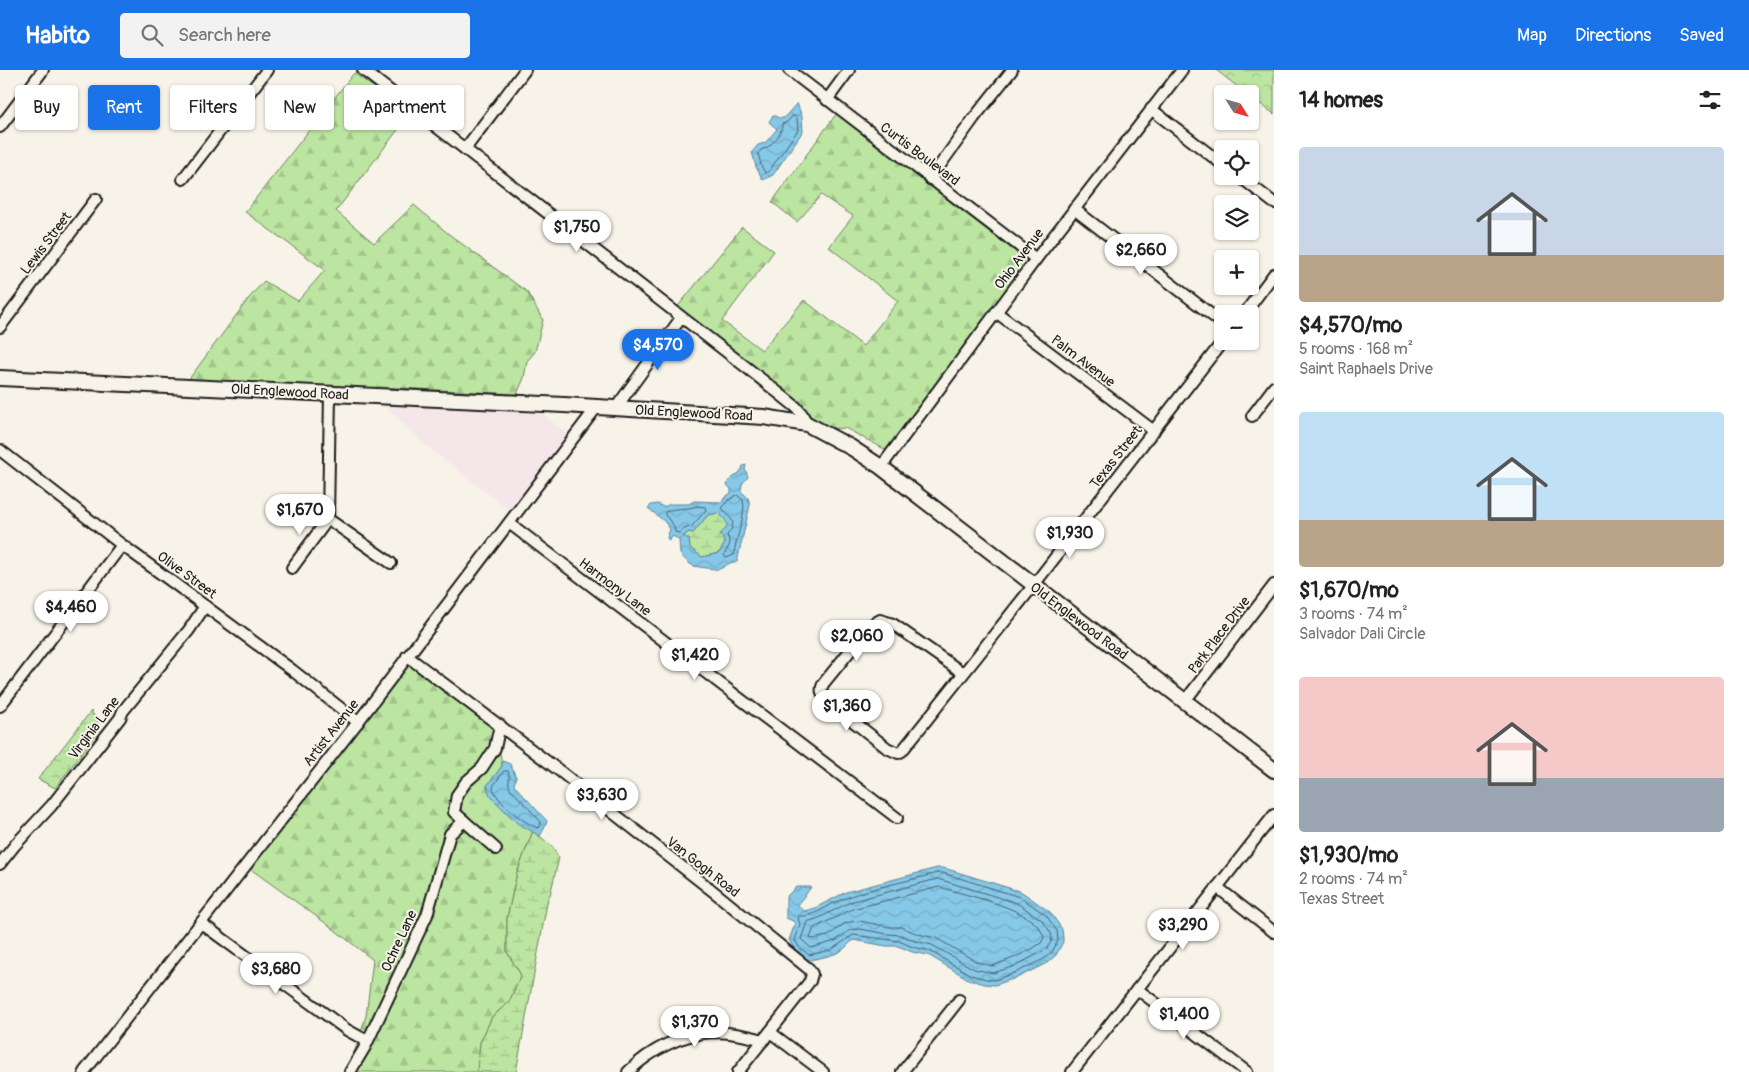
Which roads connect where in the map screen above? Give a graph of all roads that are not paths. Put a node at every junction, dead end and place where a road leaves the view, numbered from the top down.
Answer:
1 (44, 70) edge
2 (267, 70) edge
3 (525, 70) edge
4 (789, 70) edge
5 (849, 70) edge
6 (1012, 70) edge
7 (1182, 70) edge
8 (366, 71) edge
9 (827, 100) junction
10 (1151, 109) junction
11 (0, 127) edge
12 (465, 149) junction
13 (1214, 158) edge
14 (183, 178) dead end
15 (930, 179) junction
16 (1251, 185) edge
17 (96, 199) dead end
18 (1274, 203) edge
19 (1074, 209) junction
20 (1036, 259) junction
21 (1274, 274) edge
22 (1251, 305) edge
23 (996, 312) junction
24 (1214, 317) edge
25 (681, 318) junction
26 (0, 328) edge
27 (1216, 350) edge
28 (0, 378) edge
29 (1274, 387) edge
30 (330, 394) junction
31 (596, 408) junction
32 (615, 409) junction
33 (1252, 416) dead end
34 (807, 424) junction
35 (1154, 431) junction
36 (0, 450) edge
37 (882, 467) junction
38 (328, 519) junction
39 (509, 523) junction
40 (122, 545) junction
41 (391, 563) dead end
42 (292, 568) dead end
43 (1274, 585) edge
44 (1033, 586) junction
45 (205, 606) junction
46 (408, 656) junction
47 (964, 673) junction
48 (1186, 701) junction
49 (0, 706) edge
50 (358, 722) junction
51 (500, 725) junction
52 (1274, 770) edge
53 (1274, 815) edge
54 (897, 818) dead end
55 (464, 821) junction
56 (496, 849) dead end
57 (0, 864) edge
58 (1217, 887) junction
59 (201, 923) junction
60 (1274, 932) edge
61 (1137, 989) junction
62 (959, 1000) dead end
63 (767, 1036) junction
64 (367, 1041) junction
65 (1245, 1071) edge
66 (84, 1072) edge
67 (350, 1072) edge
68 (628, 1072) edge
69 (738, 1072) edge
70 (823, 1072) edge
71 (902, 1072) edge
72 (1072, 1072) edge

1 - 11 street
2 - 14 street
3 - 12 street
4 - 9 street, Curtis Boulevard
5 - 9 street
6 - 15 street
7 - 10 street, Ohio Avenue
8 - 12 street
9 - 15 street, Curtis Boulevard
10 - 13 street
10 - 19 street, Ohio Avenue
12 - 25 street
15 - 20 street, Curtis Boulevard
16 - 18 street
17 - 26 street, Lewis Street
19 - 20 street, Ohio Avenue
19 - 24 street
20 - 23 street, Ohio Avenue
21 - 22 street
23 - 35 street, Palm Avenue
23 - 37 street, Ohio Avenue
25 - 32 street
25 - 34 street
27 - 35 street, Texas Street
28 - 30 street, Old Englewood Road
29 - 33 street
30 - 31 street, Old Englewood Road
30 - 38 street
31 - 32 street, Old Englewood Road
31 - 39 street, Artist Avenue
32 - 34 street, Old Englewood Road
34 - 37 street, Old Englewood Road
35 - 44 street, Texas Street
36 - 40 street, Olive Street
37 - 44 street, Old Englewood Road
38 - 41 street
38 - 42 street
39 - 46 street, Artist Avenue
39 - 54 street, Harmony Lane
40 - 45 street, Olive Street
40 - 49 street
43 - 48 street, Park Place Drive
44 - 47 street, Texas Street
44 - 48 street, Old Englewood Road
45 - 50 street, Olive Street
45 - 57 street, Virginia Lane
46 - 50 street, Artist Avenue
46 - 51 street, Van Gogh Road
47 - 47 street, Texas Street
48 - 52 street, Old Englewood Road
50 - 59 street, Artist Avenue
51 - 55 street
51 - 63 street, Van Gogh Road
53 - 58 street
55 - 56 street
55 - 64 street, Ochre Lane
58 - 60 street
58 - 61 street
59 - 64 street
59 - 66 street, Artist Avenue
61 - 65 street
61 - 72 street
62 - 71 street
63 - 68 street
63 - 69 street
63 - 70 street
64 - 67 street, Ochre Lane

